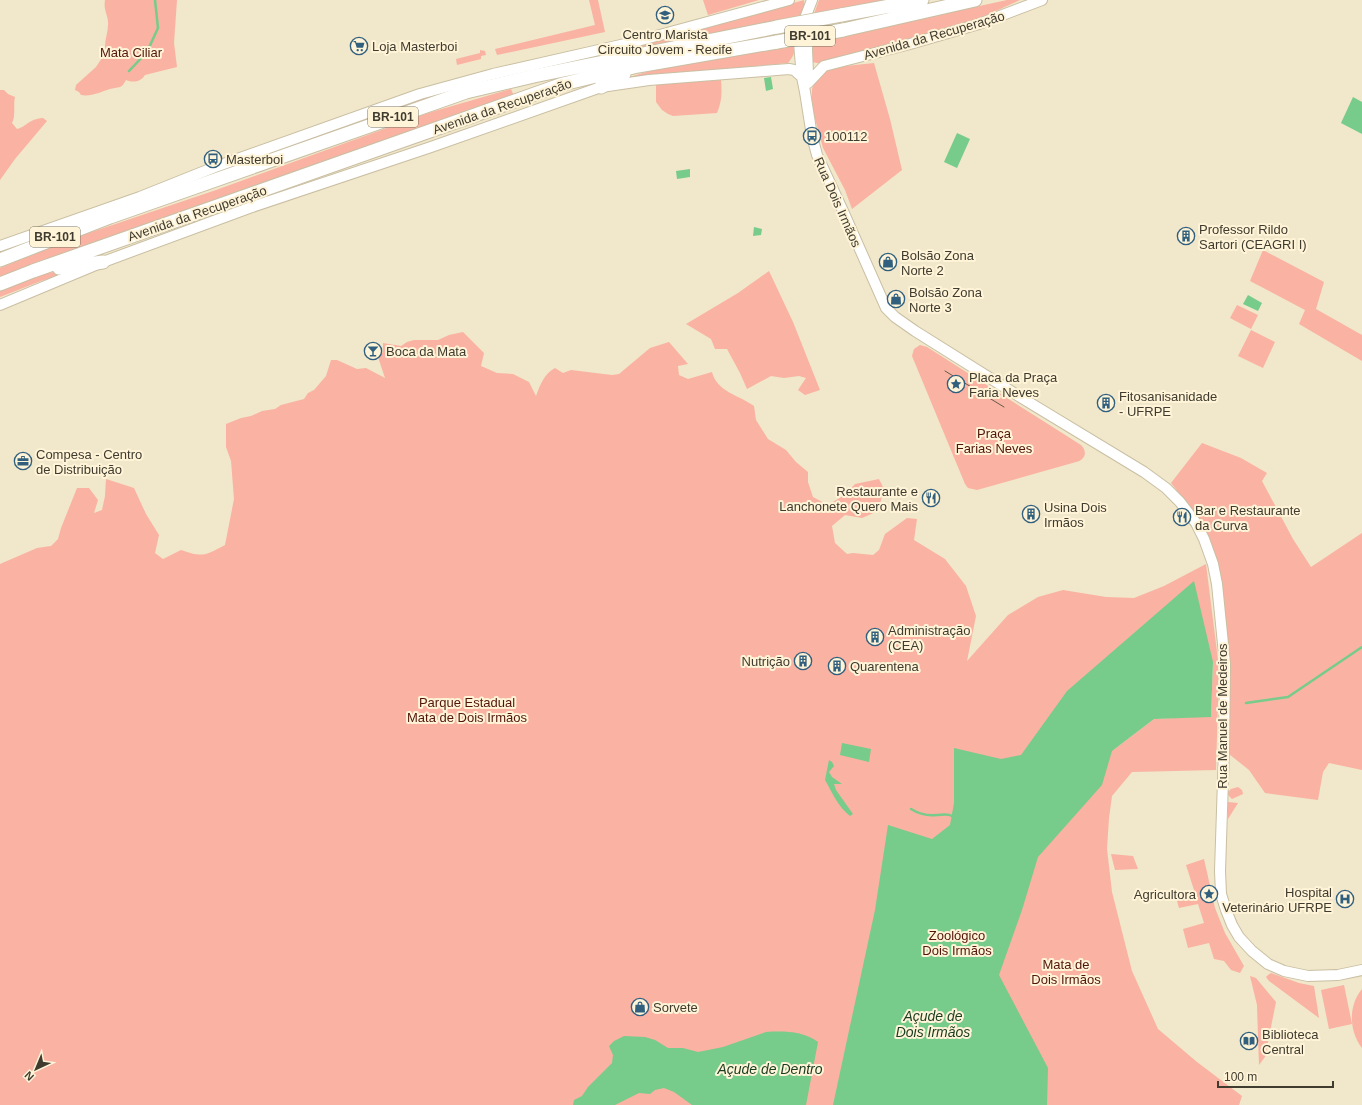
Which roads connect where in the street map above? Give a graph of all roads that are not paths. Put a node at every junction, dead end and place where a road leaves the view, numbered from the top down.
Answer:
1 (789, 0) edge
2 (922, 0) edge
3 (975, 0) edge
4 (1042, 0) edge
5 (812, 2) edge
6 (803, 59) junction
7 (638, 66) junction
8 (824, 66) junction
9 (788, 69) junction
10 (805, 84) junction
11 (601, 87) junction
12 (140, 196) junction
13 (110, 216) junction
14 (74, 219) junction
15 (0, 246) edge
16 (0, 260) edge
17 (104, 262) junction
18 (33, 271) junction
19 (0, 284) edge
20 (0, 305) edge
21 (886, 308) joint
22 (1362, 970) edge

1 - 12 main road, Avenida da Recuperação
2 - 13 highway, Avenida da Recuperação / BR-101, bridge
3 - 7 highway, Avenida da Recuperação / BR-101, bridge
4 - 8 main road, Avenida da Recuperação
5 - 6 main road, Rua Dois Irmãos
6 - 8 main road
6 - 9 main road
6 - 10 main road, Rua Dois Irmãos
7 - 11 highway
7 - 18 highway, Avenida da Recuperação / BR-101
8 - 10 main road
9 - 10 main road
9 - 11 main road, Avenida da Recuperação
10 - 21 main road, Rua Dois Irmãos
11 - 17 main road, Avenida da Recuperação
12 - 13 highway
12 - 14 main road, Avenida da Recuperação
13 - 14 highway
13 - 16 highway, Avenida da Recuperação / BR-101
14 - 15 main road, Avenida da Recuperação
17 - 18 highway
17 - 20 main road, Avenida da Recuperação
18 - 19 highway, Avenida da Recuperação / BR-101
21 - 22 main road, Rua Manuel de Medeiros

